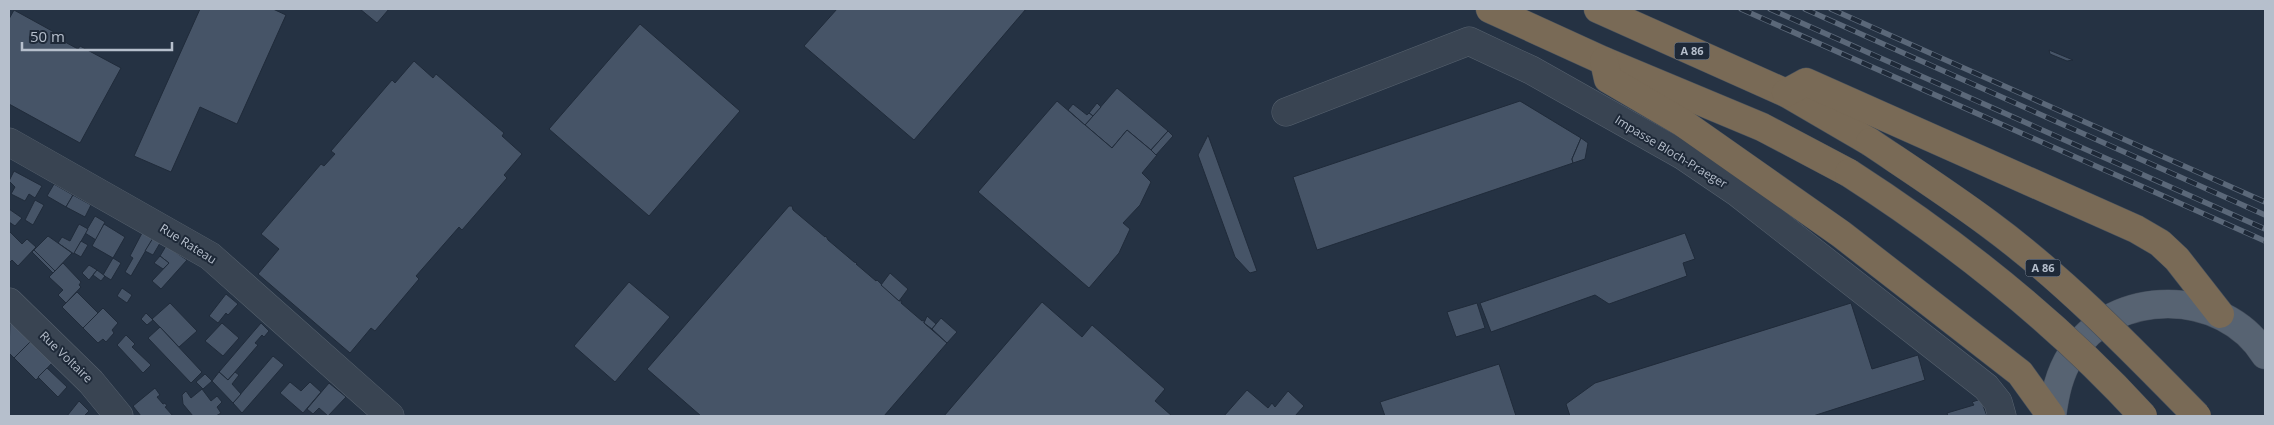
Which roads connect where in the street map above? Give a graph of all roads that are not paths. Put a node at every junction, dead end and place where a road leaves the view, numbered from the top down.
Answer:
1 (1490, 9) edge
2 (1598, 9) edge
3 (1604, 61) junction
4 (1786, 93) junction
5 (1286, 112) dead end
6 (9, 142) edge
7 (9, 302) edge
8 (2220, 314) junction
9 (2265, 355) edge
10 (119, 416) edge
11 (390, 416) edge
12 (2002, 416) edge
13 (2051, 416) edge
14 (2142, 416) edge
15 (2197, 416) edge

1 - 3 highway
2 - 4 highway, A 86
3 - 13 highway
3 - 14 highway, bridge
4 - 8 highway
4 - 15 highway, A 86, bridge
5 - 12 street, Impasse Bloch-Praeger
6 - 11 street, Rue Rateau
7 - 10 street, Rue Voltaire
8 - 9 main road
8 - 13 main road

